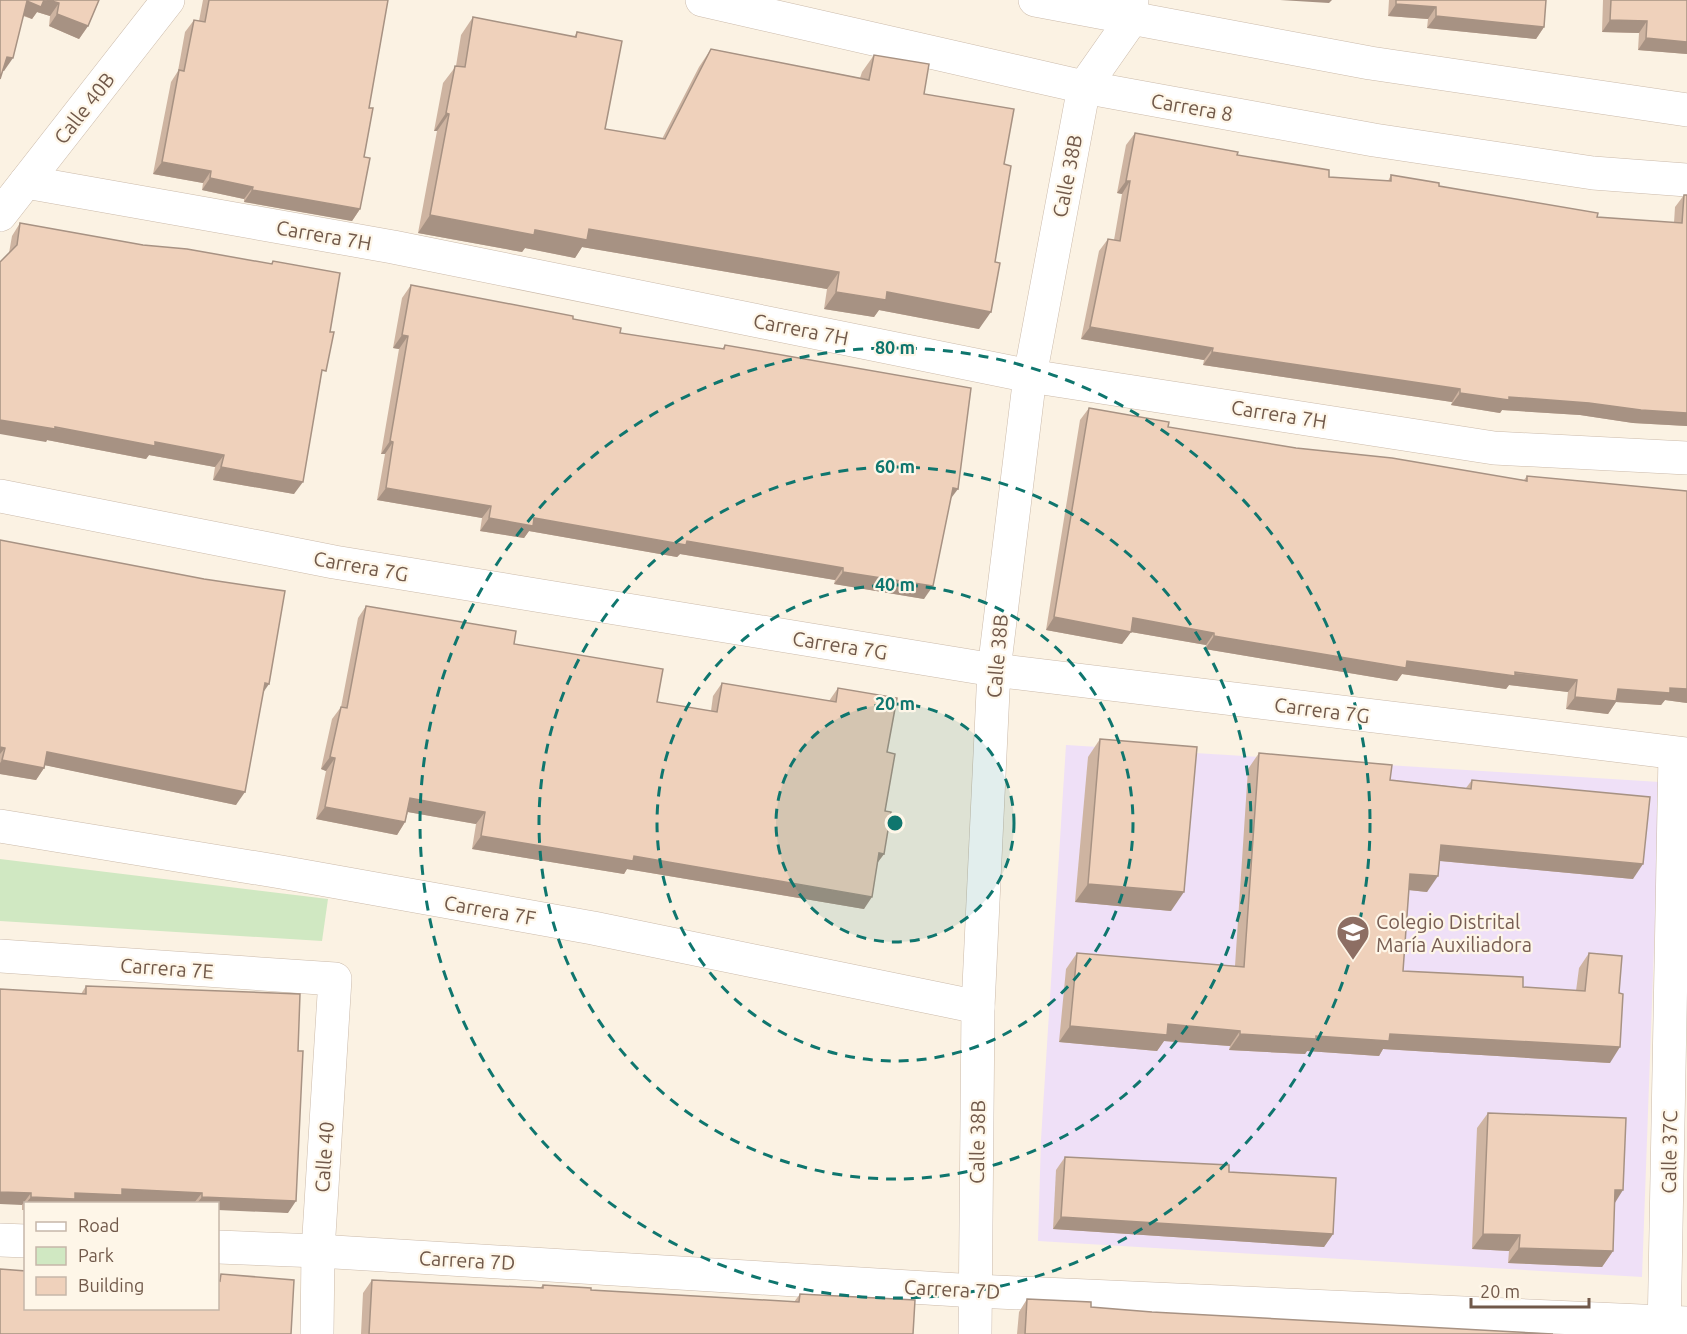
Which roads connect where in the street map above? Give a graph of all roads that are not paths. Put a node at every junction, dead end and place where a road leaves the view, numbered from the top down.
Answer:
1 (168, 0) edge
2 (702, 0) edge
3 (1035, 0) edge
4 (1131, 10) edge
5 (1084, 87) junction
6 (1687, 110) edge
7 (1687, 180) edge
8 (26, 182) junction
9 (0, 215) edge
10 (1030, 376) junction
11 (1687, 458) edge
12 (0, 496) edge
13 (994, 670) junction
14 (1681, 754) edge
15 (0, 826) edge
16 (0, 956) edge
17 (335, 979) joint
18 (978, 1007) junction
19 (1679, 1030) edge
20 (0, 1240) edge
21 (24, 1241) edge
22 (219, 1247) edge
23 (318, 1251) junction
24 (976, 1291) junction
25 (1672, 1326) edge
26 (317, 1334) edge
27 (975, 1334) edge

1 - 8 street, Calle 40B
2 - 5 street, Carrera 8
3 - 4 street
4 - 5 street, Calle 38B
4 - 6 street
5 - 7 street, Carrera 8
5 - 10 street, Calle 38B
8 - 9 street, Calle 40B
8 - 10 street, Carrera 7H
10 - 11 street, Carrera 7H
10 - 13 street, Calle 38B
12 - 13 street, Carrera 7G
13 - 14 street, Carrera 7G
13 - 18 street, Calle 38B
14 - 19 street, Calle 37C
15 - 18 street, Carrera 7F
16 - 17 street, Carrera 7E
17 - 23 street, Calle 40
18 - 24 street, Calle 38B
19 - 25 street, Calle 37C
20 - 21 street
22 - 23 street, Carrera 7D
23 - 24 street, Carrera 7D
23 - 26 street, Calle 40
24 - 25 street, Carrera 7D
24 - 27 street, Calle 38B

